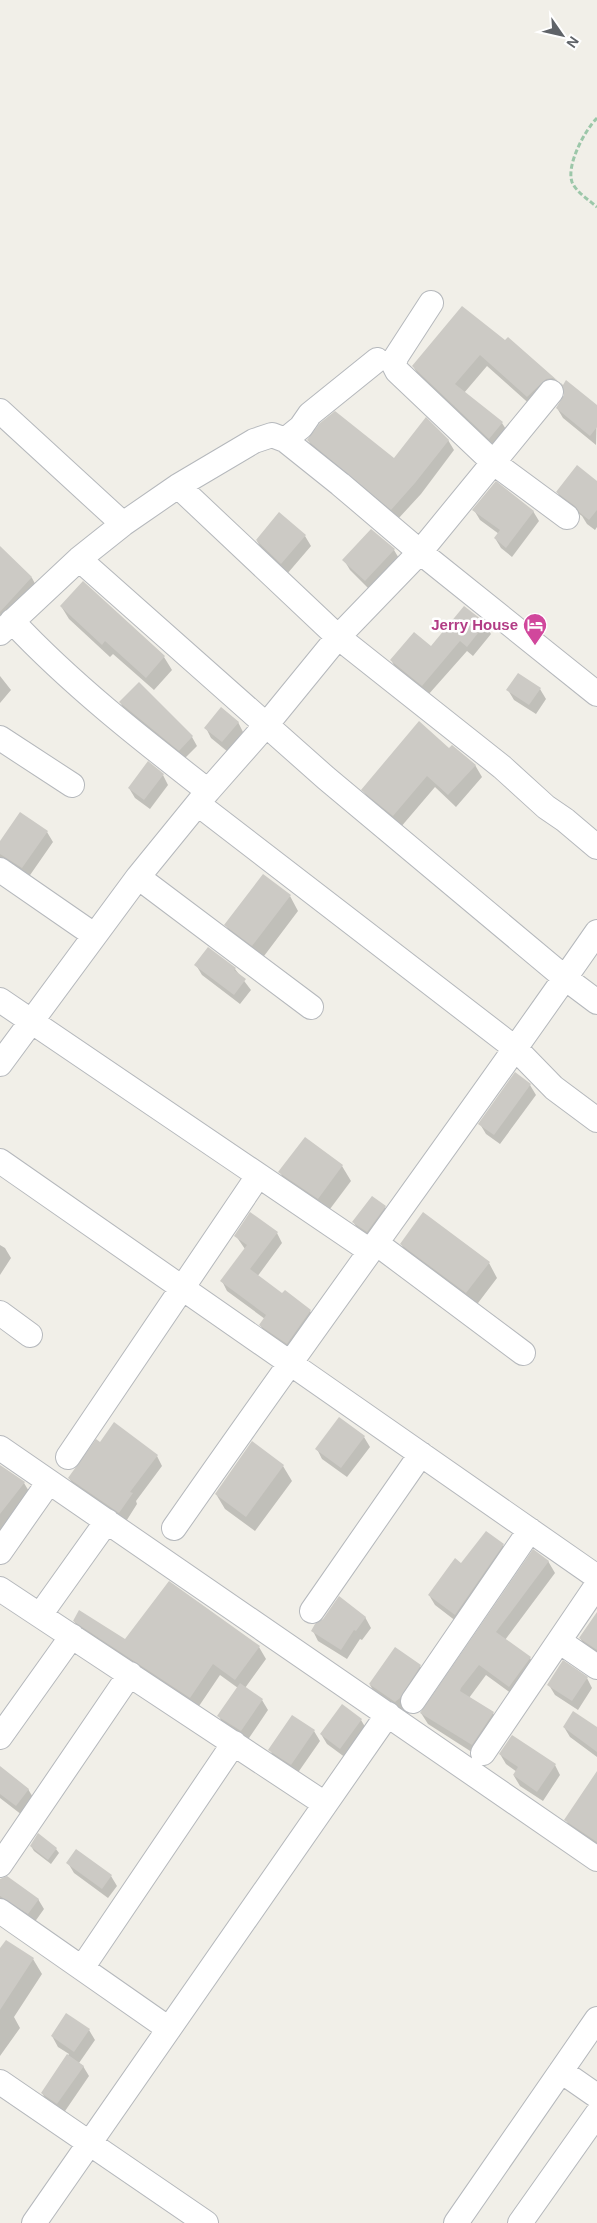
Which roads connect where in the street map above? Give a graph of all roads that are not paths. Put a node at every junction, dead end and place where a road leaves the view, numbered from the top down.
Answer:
1 (431, 303) dead end
2 (377, 360) dead end
3 (551, 392) dead end
4 (0, 411) edge
5 (285, 440) junction
6 (494, 463) junction
7 (178, 486) junction
8 (567, 517) dead end
9 (123, 524) junction
10 (420, 552) junction
11 (79, 558) junction
12 (6, 627) edge
13 (338, 637) junction
14 (597, 694) edge
15 (267, 724) junction
16 (0, 738) edge
17 (72, 784) dead end
18 (203, 798) junction
19 (597, 847) edge
20 (0, 870) edge
21 (138, 877) junction
22 (597, 932) edge
23 (94, 936) junction
24 (565, 978) junction
25 (0, 1000) edge
26 (597, 1002) edge
27 (311, 1007) dead end
28 (30, 1020) junction
29 (516, 1049) junction
30 (0, 1064) edge
31 (597, 1120) edge
32 (0, 1161) edge
33 (258, 1176) junction
34 (373, 1247) junction
35 (182, 1288) junction
36 (0, 1314) edge
37 (30, 1335) dead end
38 (524, 1353) dead end
39 (290, 1363) junction
40 (0, 1448) edge
41 (421, 1454) junction
42 (68, 1457) dead end
43 (49, 1482) junction
44 (107, 1521) junction
45 (174, 1528) dead end
46 (530, 1530) junction
47 (0, 1552) edge
48 (597, 1577) edge
49 (597, 1585) edge
50 (0, 1589) edge
51 (312, 1611) dead end
52 (40, 1615) junction
53 (72, 1636) junction
54 (559, 1642) junction
55 (597, 1668) edge
56 (130, 1674) junction
57 (413, 1702) dead end
58 (388, 1714) junction
59 (0, 1737) edge
60 (234, 1743) junction
61 (483, 1754) dead end
62 (325, 1804) junction
63 (597, 1859) edge
64 (0, 1865) edge
65 (0, 1911) edge
66 (82, 1968) junction
67 (597, 2019) edge
68 (169, 2029) junction
69 (561, 2071) junction
70 (0, 2082) edge
71 (597, 2096) edge
72 (597, 2114) edge
73 (89, 2143) junction
74 (34, 2223) edge
75 (206, 2223) edge
76 (456, 2223) edge
77 (520, 2223) edge

1 - 6 street
2 - 5 street
3 - 6 street
4 - 9 street
5 - 7 street
5 - 10 street
6 - 8 street
6 - 10 street
7 - 9 street
7 - 13 street
9 - 11 street
10 - 13 street
10 - 14 street
11 - 12 street
11 - 15 street
12 - 18 street
13 - 15 street
13 - 19 street
15 - 18 street
15 - 24 street
16 - 17 street
18 - 21 street
18 - 29 street
20 - 23 street
21 - 23 street
21 - 27 street
22 - 24 street
23 - 28 street
24 - 26 street
24 - 29 street
25 - 28 street
28 - 30 street
28 - 33 street
29 - 31 street
29 - 34 street
32 - 35 street
33 - 34 street
33 - 35 street
34 - 38 street
34 - 39 street
35 - 39 street
35 - 42 street
36 - 37 street
39 - 41 street
39 - 45 street
40 - 43 street
41 - 46 street
41 - 51 street
43 - 44 street
43 - 47 street
44 - 52 street
44 - 58 street
46 - 48 street
46 - 57 street
49 - 54 street
50 - 52 street
52 - 53 street
53 - 56 street
53 - 59 street
54 - 55 street
54 - 61 street
56 - 60 street
56 - 64 street
58 - 62 street
58 - 63 street
60 - 62 street
60 - 66 street
62 - 68 street
65 - 66 street
66 - 68 street
67 - 69 street
68 - 73 street
69 - 71 street
69 - 76 street
70 - 73 street
72 - 77 street
73 - 74 street
73 - 75 street

